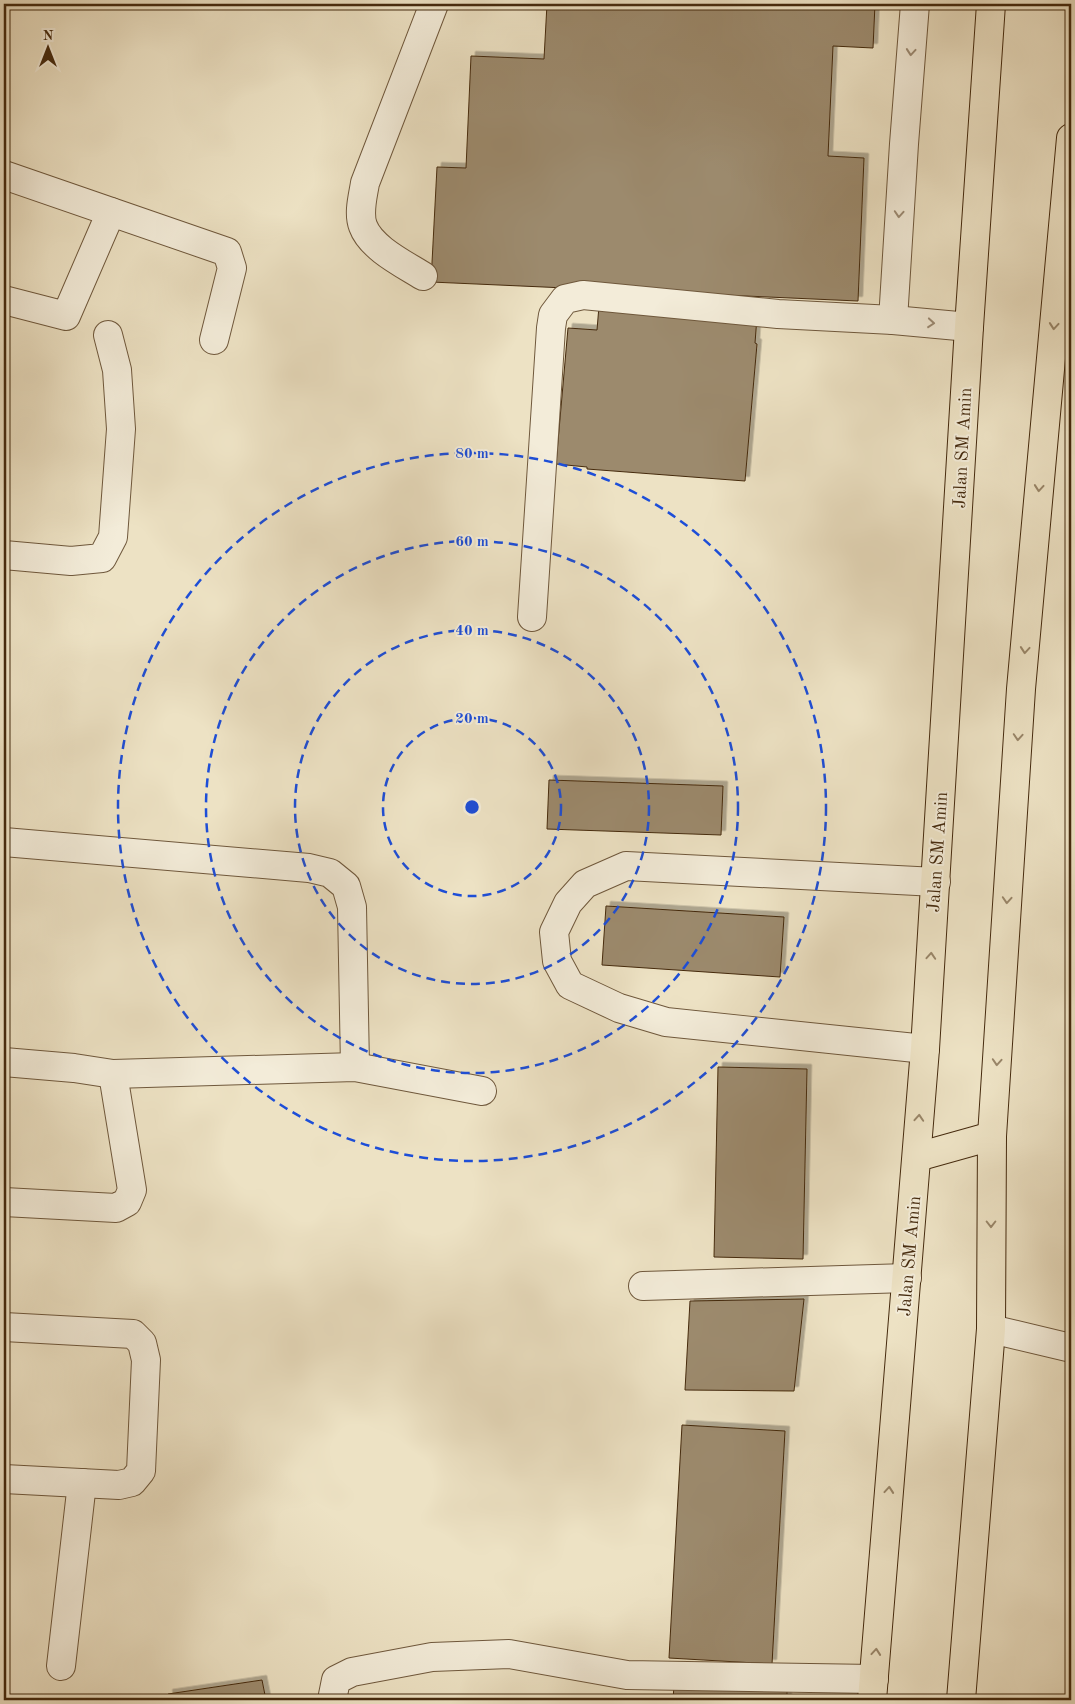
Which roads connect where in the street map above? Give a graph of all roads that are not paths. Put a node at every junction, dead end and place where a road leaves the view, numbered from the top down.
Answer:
1 (434, 4) edge
2 (915, 4) edge
3 (991, 4) edge
4 (1071, 138) edge
5 (4, 175) edge
6 (110, 212) junction
7 (423, 276) dead end
8 (4, 300) edge
9 (893, 320) junction
10 (969, 327) junction
11 (108, 335) dead end
12 (214, 340) dead end
13 (4, 555) edge
14 (532, 617) dead end
15 (4, 842) edge
16 (936, 882) junction
17 (924, 1049) junction
18 (4, 1062) edge
19 (355, 1067) junction
20 (114, 1074) junction
21 (482, 1091) dead end
22 (992, 1136) junction
23 (917, 1157) junction
24 (4, 1202) edge
25 (907, 1278) junction
26 (643, 1286) dead end
27 (4, 1327) edge
28 (991, 1329) junction
29 (1071, 1348) edge
30 (4, 1479) edge
31 (82, 1483) junction
32 (61, 1666) dead end
33 (873, 1690) edge
34 (332, 1700) edge
35 (960, 1700) edge

1 - 7 street
2 -> 9 street
3 - 10 main road, Jalan SM Amin
4 -> 22 main road
5 - 6 street
6 - 8 street
6 - 12 street
9 -> 10 street
9 - 14 street
10 - 16 main road, Jalan SM Amin
11 - 13 street
15 - 19 street
17 -> 16 main road, Jalan SM Amin
16 - 17 street
23 -> 17 main road, Jalan SM Amin
18 - 20 street
19 - 20 street
19 - 21 street
20 - 24 street
22 - 23 main road
22 -> 28 main road
23 - 25 main road, Jalan SM Amin
25 - 26 street
33 -> 25 main road, Jalan SM Amin
27 - 31 street
28 - 29 street
28 - 35 main road
30 - 31 street
31 - 32 street
33 - 34 street

